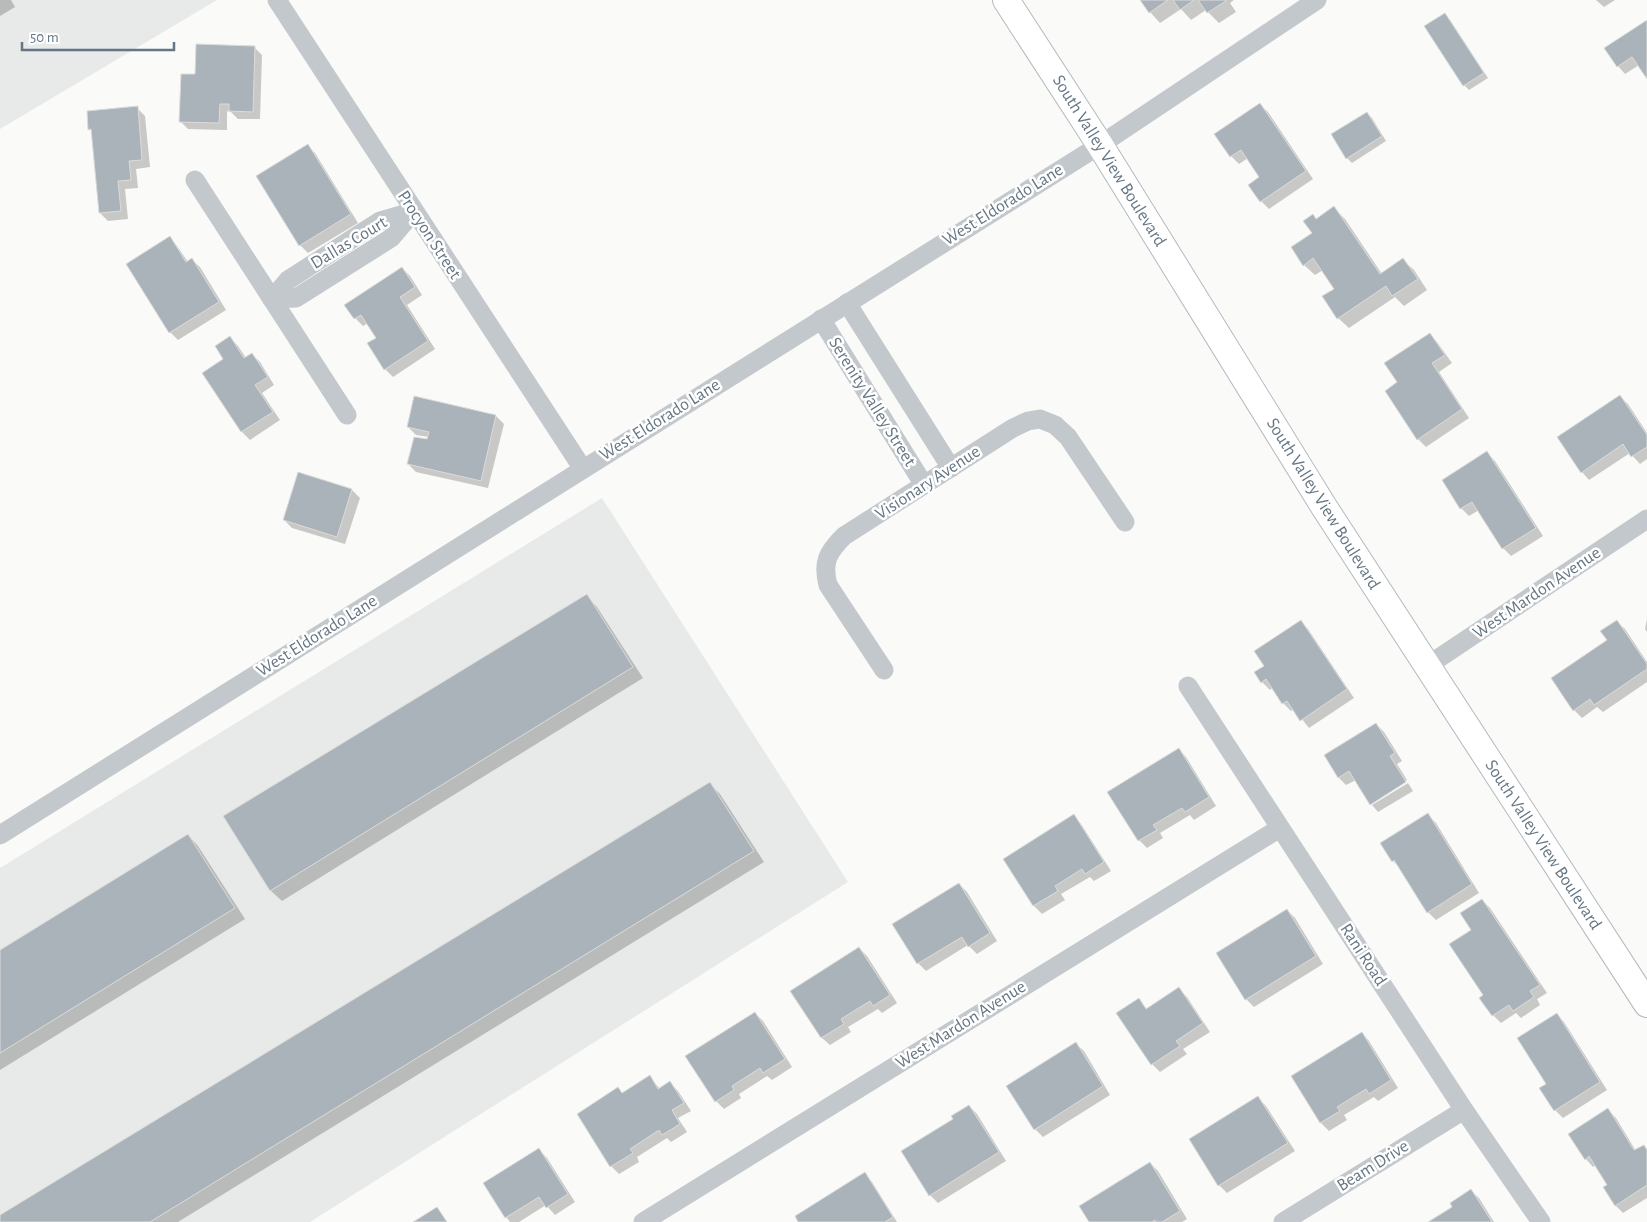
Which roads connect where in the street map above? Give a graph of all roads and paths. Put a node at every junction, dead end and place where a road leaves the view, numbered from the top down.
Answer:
1 (277, 0) edge
2 (1006, 0) edge
3 (1317, 0) edge
4 (1100, 144) junction
5 (195, 180) dead end
6 (414, 211) junction
7 (272, 299) junction
8 (847, 303) junction
9 (821, 319) junction
10 (347, 416) dead end
11 (951, 468) junction
12 (582, 469) junction
13 (924, 485) junction
14 (1647, 519) edge
15 (1125, 522) dead end
16 (1427, 666) junction
17 (884, 670) dead end
18 (1188, 686) dead end
19 (1280, 828) junction
20 (0, 835) edge
21 (1647, 1004) edge
22 (1464, 1110) junction
23 (642, 1222) edge
24 (1283, 1222) edge
25 (1541, 1222) edge

1 - 6 street, Procyon Street
2 - 4 main road, South Valley View Boulevard
3 - 4 street, West Eldorado Lane
4 - 8 street, West Eldorado Lane
4 - 16 main road, South Valley View Boulevard
5 - 7 street
6 - 7 street, Dallas Court
6 - 12 street, Procyon Street
7 - 10 street
8 - 9 street, West Eldorado Lane
8 - 11 street, Serenity Valley Street
9 - 12 street, West Eldorado Lane
9 - 13 street, Serenity Valley Street
11 - 13 street, Visionary Avenue
11 - 15 street, Visionary Avenue
12 - 20 street, West Eldorado Lane
13 - 17 street, Visionary Avenue
14 - 16 street, West Mardon Avenue
16 - 21 main road, South Valley View Boulevard
18 - 19 street, Rani Road
19 - 22 street, Rani Road
19 - 23 street, West Mardon Avenue
22 - 24 street, Beam Drive
22 - 25 street, Rani Road

